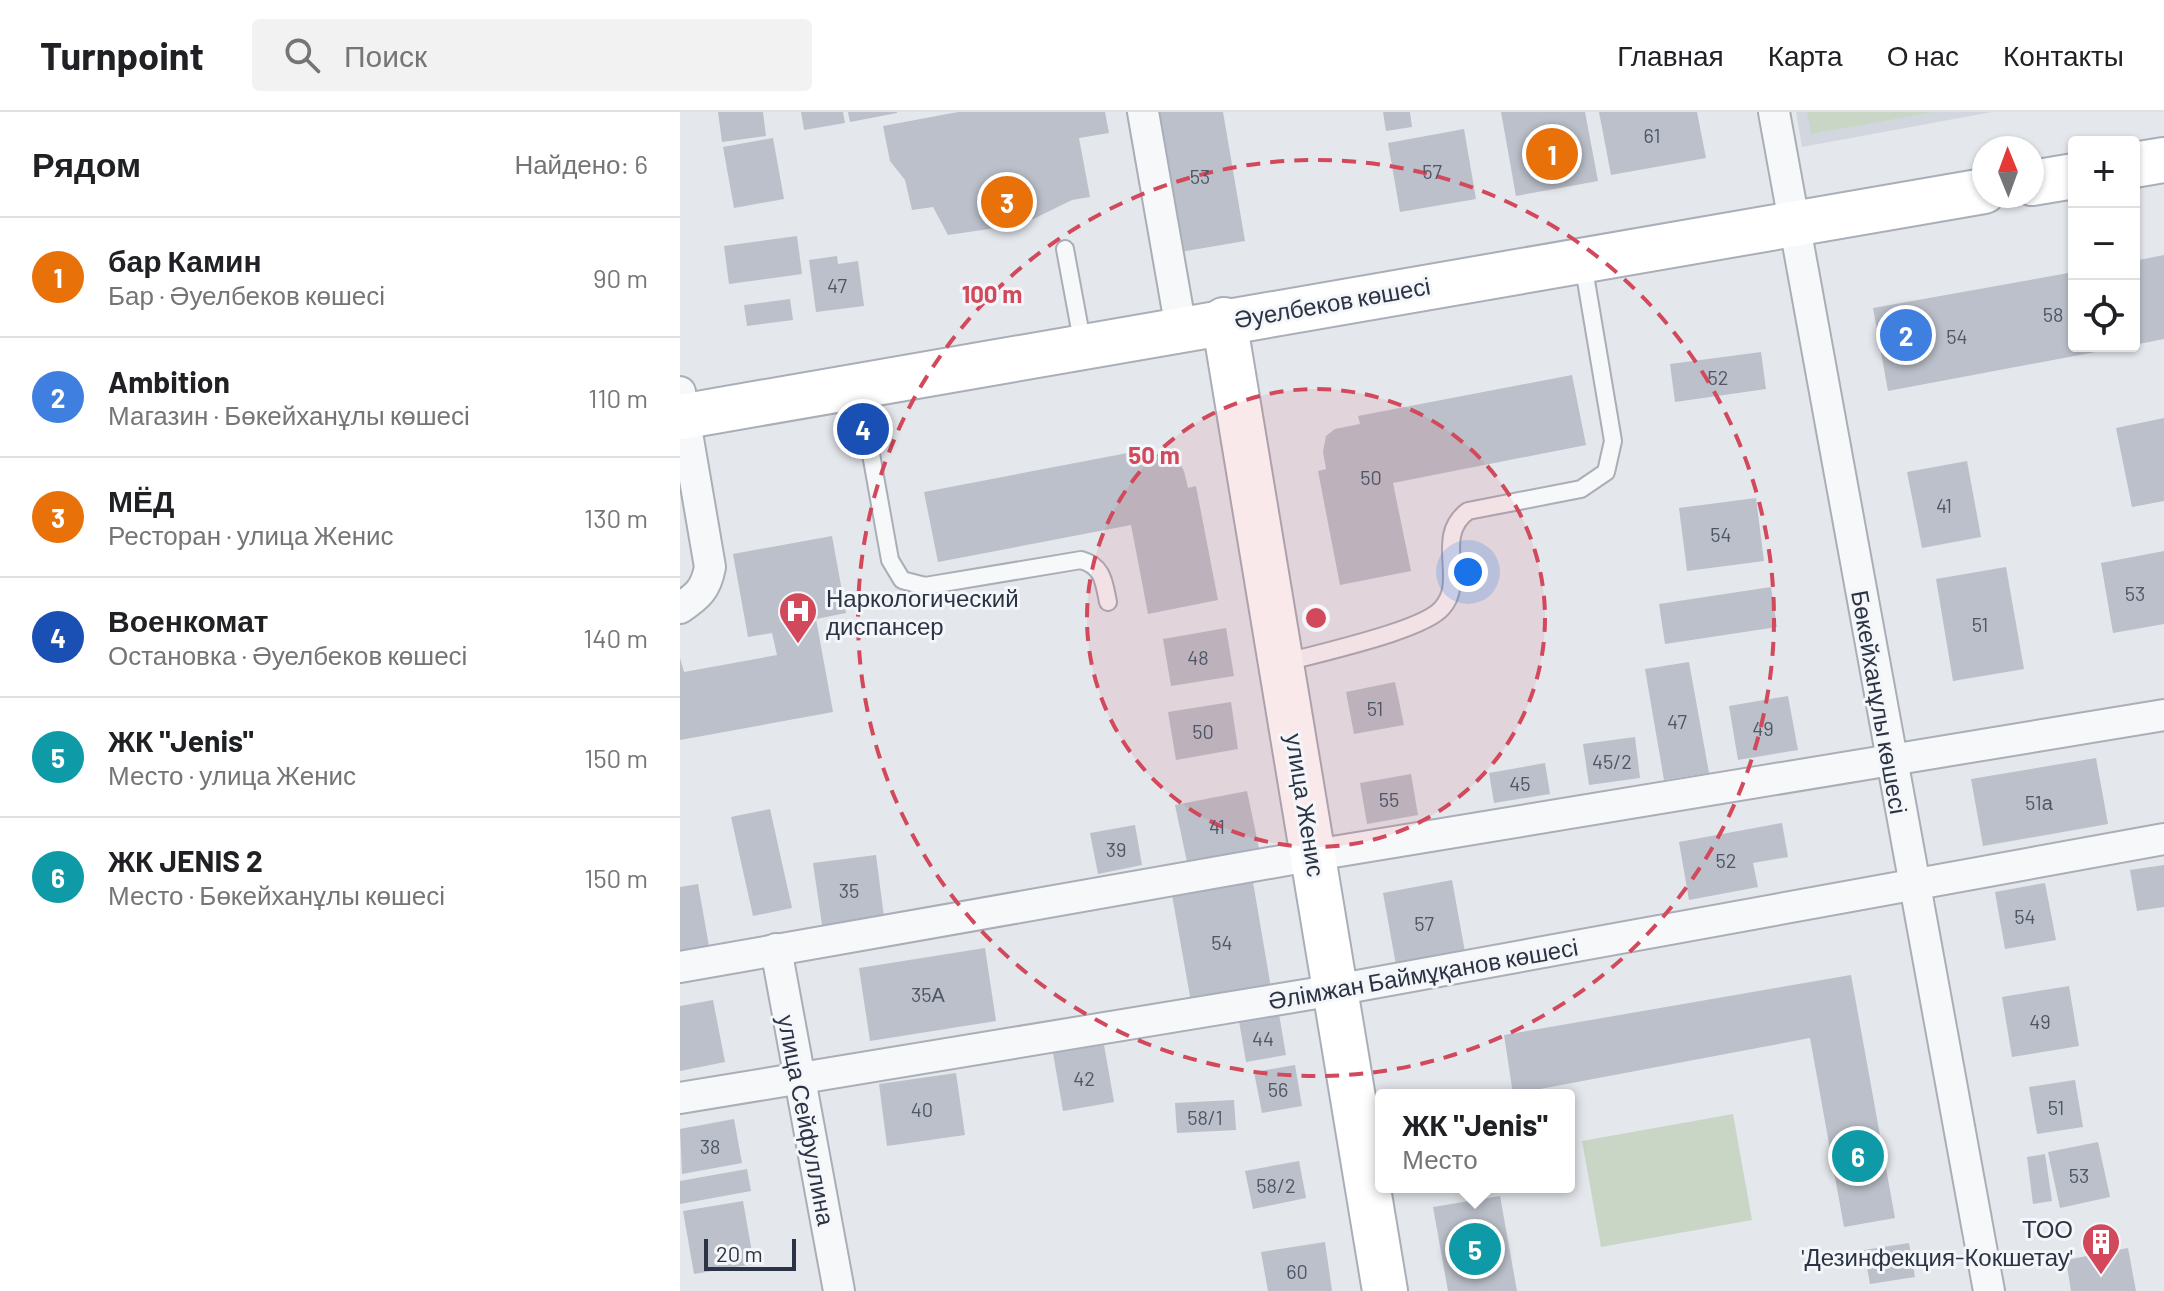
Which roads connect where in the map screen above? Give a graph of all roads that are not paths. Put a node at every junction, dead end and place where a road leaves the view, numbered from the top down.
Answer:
1 (1143, 112) edge
2 (1774, 112) edge
3 (2164, 160) edge
4 (2140, 164) edge
5 (2068, 177) edge
6 (2044, 181) edge
7 (1972, 193) edge
8 (1796, 223) junction
9 (1065, 249) dead end
10 (1582, 259) junction
11 (1224, 320) junction
12 (1181, 329) junction
13 (1084, 347) junction
14 (859, 386) junction
15 (681, 408) edge
16 (1108, 602) dead end
17 (680, 608) edge
18 (1282, 663) junction
19 (2164, 715) edge
20 (1890, 761) junction
21 (2164, 839) edge
22 (1315, 855) junction
23 (1913, 884) junction
24 (776, 949) junction
25 (680, 967) edge
26 (1335, 990) junction
27 (798, 1077) junction
28 (680, 1098) edge
29 (839, 1291) edge
30 (1385, 1291) edge
31 (1989, 1291) edge

1 - 12 street
2 - 8 street, Бөкейханұлы көшесі
3 - 4 street
5 - 6 street
7 - 8 street, Әуелбеков көшесі
8 - 10 street, Әуелбеков көшесі
8 - 20 street, Бөкейханұлы көшесі
9 - 13 lane
10 - 11 street, Әуелбеков көшесі
10 - 18 lane
11 - 12 street, Әуелбеков көшесі
11 - 18 street, улица Женис
12 - 13 street, Әуелбеков көшесі
13 - 14 street, Әуелбеков көшесі
14 - 15 street, Әуелбеков көшесі
14 - 16 lane
15 - 17 street
18 - 22 street, улица Женис
19 - 20 street
20 - 22 street
20 - 23 street, Бөкейханұлы көшесі
21 - 23 street, Әлімжан Баймұқанов көшесі
22 - 24 street
22 - 26 street, улица Женис
23 - 26 street, Әлімжан Баймұқанов көшесі
23 - 31 street, Бөкейханұлы көшесі
24 - 25 street
24 - 27 street, улица Сейфуллина
26 - 27 street, Әлімжан Баймұқанов көшесі
26 - 30 street, улица Женис
27 - 28 street, Әлімжан Баймұқанов көшесі
27 - 29 street, улица Сейфуллина

